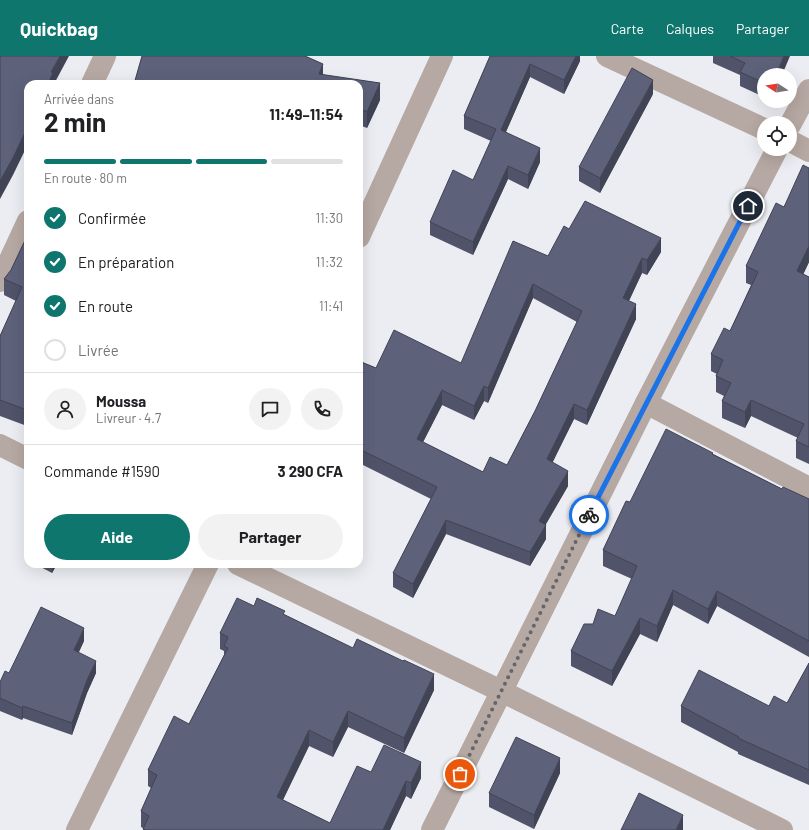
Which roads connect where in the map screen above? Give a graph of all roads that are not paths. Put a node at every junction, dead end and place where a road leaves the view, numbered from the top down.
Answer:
1 (105, 56) edge
2 (442, 56) edge
3 (607, 56) edge
4 (94, 80) edge
5 (809, 90) edge
6 (795, 116) edge
7 (757, 126) edge
8 (797, 144) edge
9 (809, 150) edge
10 (773, 156) edge
11 (363, 228) edge
12 (24, 230) edge
13 (0, 281) edge
14 (646, 403) junction
15 (0, 445) edge
16 (24, 457) edge
17 (809, 488) edge
18 (206, 568) edge
19 (246, 568) edge
20 (501, 691) junction
21 (77, 830) edge
22 (432, 830) edge
23 (782, 830) edge

1 - 4 street
2 - 11 street
3 - 7 street
5 - 6 street
8 - 9 street
10 - 14 street
12 - 13 street
14 - 17 street
14 - 20 street
15 - 16 street
18 - 21 street
19 - 20 street
20 - 22 street
20 - 23 street

